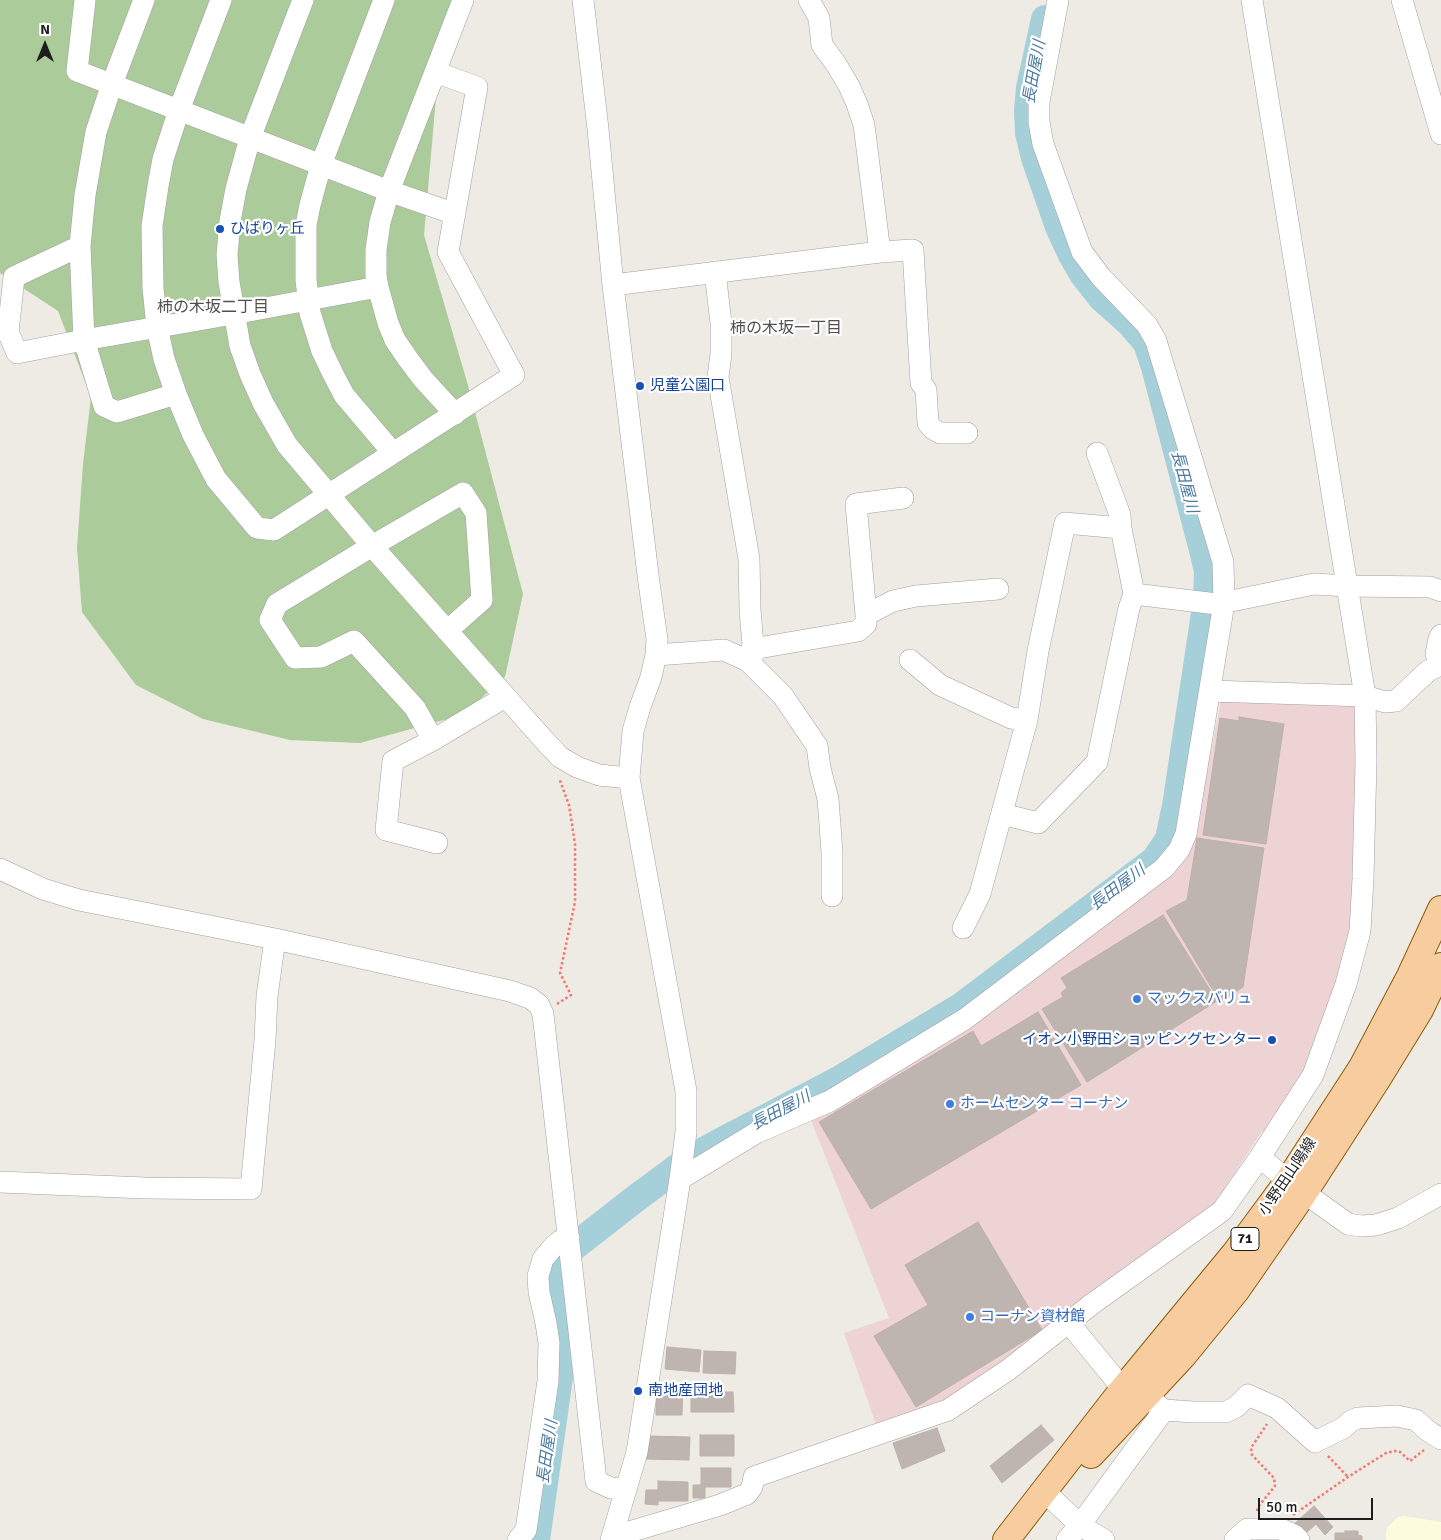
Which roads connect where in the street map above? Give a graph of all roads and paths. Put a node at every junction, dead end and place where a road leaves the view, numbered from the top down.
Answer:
1 (85, 0) edge
2 (144, 0) edge
3 (221, 0) edge
4 (303, 0) edge
5 (384, 0) edge
6 (463, 0) edge
7 (583, 0) edge
8 (809, 0) edge
9 (1058, 0) edge
10 (1252, 0) edge
11 (1402, 0) edge
12 (434, 72) junction
13 (112, 84) junction
14 (179, 110) junction
15 (1441, 134) edge
16 (250, 138) junction
17 (321, 165) junction
18 (389, 191) junction
19 (455, 214) junction
20 (80, 246) junction
21 (880, 252) junction
22 (715, 272) junction
23 (613, 284) junction
24 (378, 287) junction
25 (308, 300) junction
26 (234, 314) junction
27 (157, 327) junction
28 (84, 340) junction
29 (176, 394) junction
30 (455, 414) junction
31 (967, 433) dead end
32 (392, 453) junction
33 (1097, 453) dead end
34 (328, 494) junction
35 (903, 498) dead end
36 (1121, 528) junction
37 (372, 546) junction
38 (1348, 586) junction
39 (998, 589) dead end
40 (1441, 591) edge
41 (1134, 594) junction
42 (1213, 603) junction
43 (866, 615) junction
44 (447, 631) junction
45 (1441, 635) edge
46 (656, 655) junction
47 (910, 660) dead end
48 (748, 661) junction
49 (1440, 665) edge
50 (1210, 691) junction
51 (1365, 696) junction
52 (505, 697) junction
53 (1027, 720) junction
54 (433, 740) junction
55 (551, 748) junction
56 (629, 778) junction
57 (1002, 814) junction
58 (437, 843) dead end
59 (0, 869) edge
60 (832, 896) dead end
61 (1441, 909) edge
62 (963, 928) dead end
63 (276, 939) junction
64 (1441, 966) edge
65 (544, 1014) junction
66 (1260, 1157) junction
67 (680, 1180) junction
68 (0, 1182) edge
69 (1296, 1187) junction
70 (1439, 1202) edge
71 (570, 1246) junction
72 (1069, 1323) junction
73 (1144, 1398) junction
74 (1276, 1408) junction
75 (1314, 1442) junction
76 (1435, 1443) edge
77 (1348, 1477) junction
78 (626, 1488) junction
79 (1048, 1494) junction
80 (1281, 1530) junction
81 (1074, 1532) edge
82 (1244, 1535) edge
83 (611, 1538) edge
84 (518, 1540) edge
85 (1007, 1540) edge
86 (1104, 1540) edge
87 (1299, 1540) edge

1 - 13 street
2 - 13 street
3 - 14 street
4 - 16 street
5 - 17 street
6 - 12 street
7 - 23 street
8 - 21 street
9 - 42 street
10 - 38 street
11 - 15 street
12 - 18 street
12 - 19 street
13 - 14 street
13 - 20 street
14 - 16 street
14 - 27 street
16 - 17 street
16 - 26 street
17 - 18 street
17 - 25 street
18 - 19 street
18 - 24 street
19 - 30 street
20 - 28 street
20 - 28 street
21 - 22 street
21 - 31 street
22 - 23 street
22 - 48 street
23 - 46 street
24 - 25 street
24 - 30 street
25 - 26 street
25 - 32 street
26 - 27 street
26 - 34 street
27 - 28 street
27 - 29 street
28 - 29 street
29 - 34 street
30 - 32 street
32 - 34 street
33 - 36 street
34 - 37 street
35 - 43 street
36 - 41 street
36 - 53 street
37 - 44 street
37 - 44 street
37 - 54 street
38 - 40 street
38 - 42 street
38 - 51 street
39 - 43 street
41 - 42 street
41 - 57 street
42 - 50 street
43 - 48 street
44 - 52 street
45 - 49 street
46 - 48 street
46 - 56 street
47 - 53 street
48 - 60 street
49 - 51 street
50 - 51 street
50 - 67 street
51 - 66 street
52 - 54 street
52 - 55 street
53 - 57 street
54 - 58 street
55 - 56 street
55 - 65 path
56 - 67 street
57 - 62 street
59 - 63 street
61 - 69 main road, 小野田山陽線 / 71
63 - 65 street
63 - 68 street
64 - 69 main road, 小野田山陽線 / 71
65 - 71 street
66 - 69 street
66 - 72 street
67 - 78 street
69 - 70 street
69 - 73 main road, 小野田山陽線 / 71
71 - 78 street
71 - 84 street
72 - 73 street
72 - 83 street
73 - 74 street
73 - 79 main road, 小野田山陽線 / 71
73 - 81 street
74 - 75 street
74 - 82 path
75 - 76 street
75 - 77 path
76 - 77 path
77 - 80 path
78 - 83 street
79 - 81 street
79 - 85 main road, 小野田山陽線 / 71
80 - 82 street
80 - 87 street
81 - 86 street

